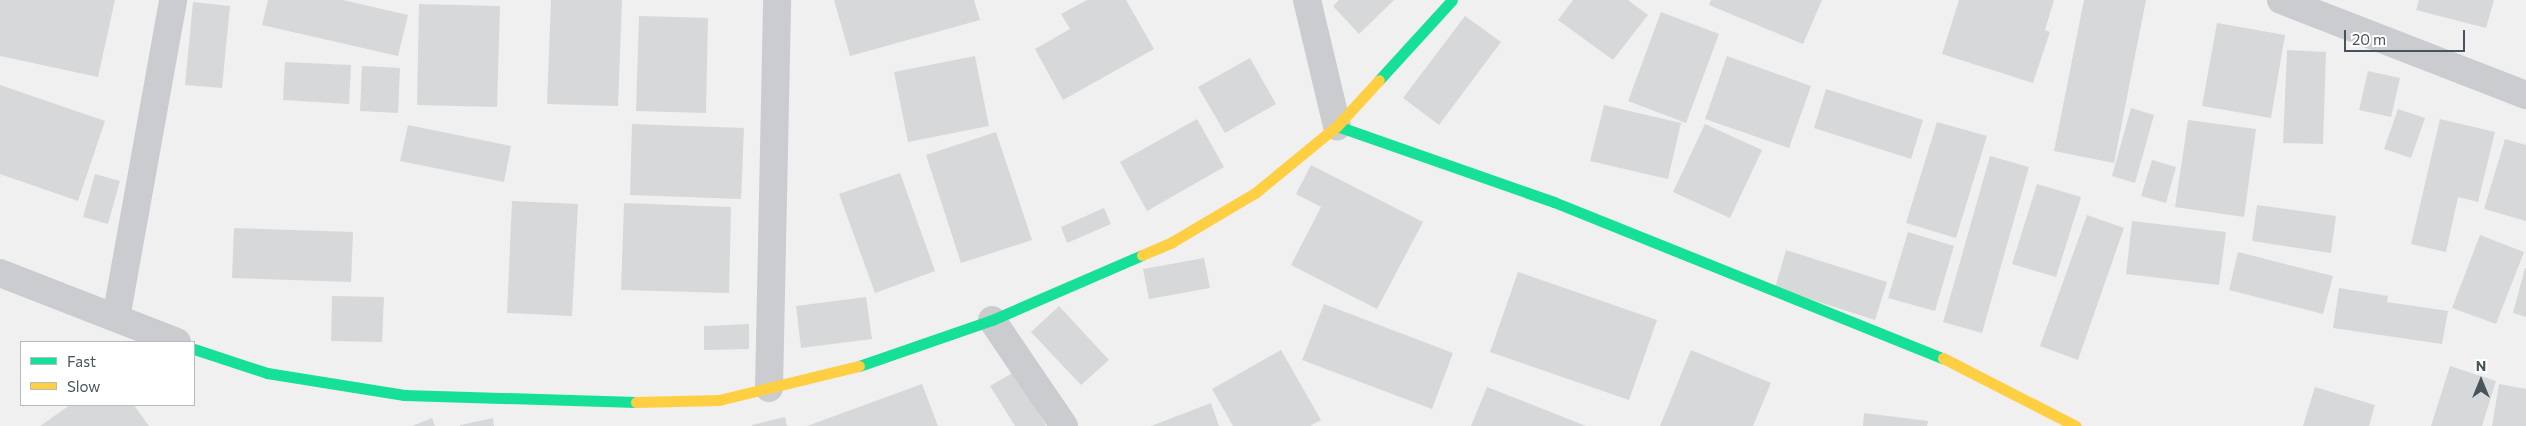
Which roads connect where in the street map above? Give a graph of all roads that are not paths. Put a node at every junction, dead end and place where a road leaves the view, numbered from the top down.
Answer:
1 (173, 0) edge
2 (777, 0) edge
3 (1307, 0) edge
4 (1452, 0) edge
5 (2281, 0) edge
6 (2526, 95) edge
7 (1337, 126) junction
8 (0, 272) edge
9 (116, 318) junction
10 (992, 320) junction
11 (174, 341) edge
12 (195, 349) edge
13 (769, 388) junction
14 (1064, 426) edge
15 (2076, 426) edge

1 - 9 street
2 - 13 street
3 - 7 street
4 - 7 street
5 - 6 street
7 - 10 street
7 - 15 street
8 - 9 street
9 - 11 street
10 - 13 street
10 - 14 street
12 - 13 street

